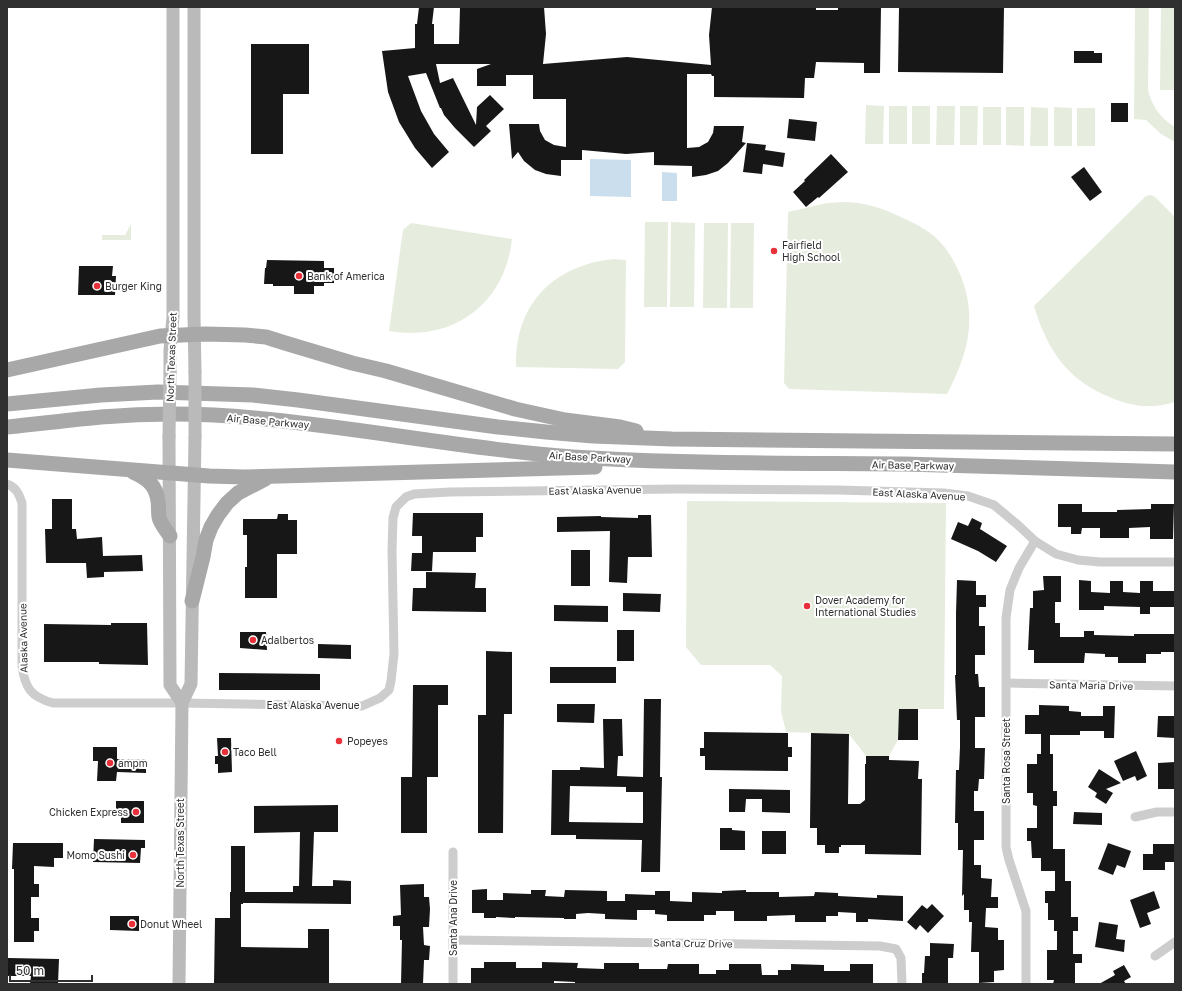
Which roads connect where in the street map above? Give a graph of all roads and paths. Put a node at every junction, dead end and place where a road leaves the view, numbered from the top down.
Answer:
1 (173, 7) edge
2 (194, 7) edge
3 (194, 334) junction
4 (171, 336) junction
5 (7, 370) edge
6 (7, 404) edge
7 (7, 427) edge
8 (672, 439) junction
9 (1175, 444) edge
10 (7, 460) edge
11 (671, 461) junction
12 (124, 469) junction
13 (169, 472) junction
14 (1175, 472) edge
15 (195, 474) junction
16 (270, 477) junction
17 (7, 484) edge
18 (170, 536) junction
19 (1035, 541) junction
20 (1175, 562) edge
21 (192, 601) junction
22 (1007, 683) junction
23 (1175, 686) edge
24 (182, 703) junction
25 (1175, 812) edge
26 (1135, 817) dead end
27 (453, 852) dead end
28 (453, 940) junction
29 (1175, 942) edge
30 (1155, 956) dead end
31 (180, 984) edge
32 (453, 984) edge
33 (902, 984) edge
34 (1026, 984) edge

1 - 4 main road, North Texas Street
2 - 3 main road, North Texas Street
3 - 4 main road
3 - 8 main road
3 - 15 main road, North Texas Street, bridge
4 - 5 main road
4 - 13 main road, North Texas Street, bridge
6 - 8 main road
7 - 11 main road, Air Base Parkway
8 - 9 main road
10 - 12 main road
11 - 14 main road, Air Base Parkway
11 - 16 main road
12 - 13 main road
12 - 18 main road
13 - 15 main road
13 - 18 main road, North Texas Street
15 - 16 main road
15 - 21 main road, North Texas Street
16 - 21 main road
17 - 24 street, Alaska Avenue
18 - 24 main road, North Texas Street
19 - 20 street, East Alaska Avenue
19 - 22 street, Santa Rosa Street
19 - 24 street, East Alaska Avenue
21 - 24 main road, North Texas Street
22 - 23 street, Santa Maria Drive
22 - 34 street, Santa Rosa Street
24 - 31 main road, North Texas Street
25 - 26 street
27 - 28 street, Santa Ana Drive
28 - 32 street, Santa Ana Drive
28 - 33 street, Santa Cruz Drive
29 - 30 street

